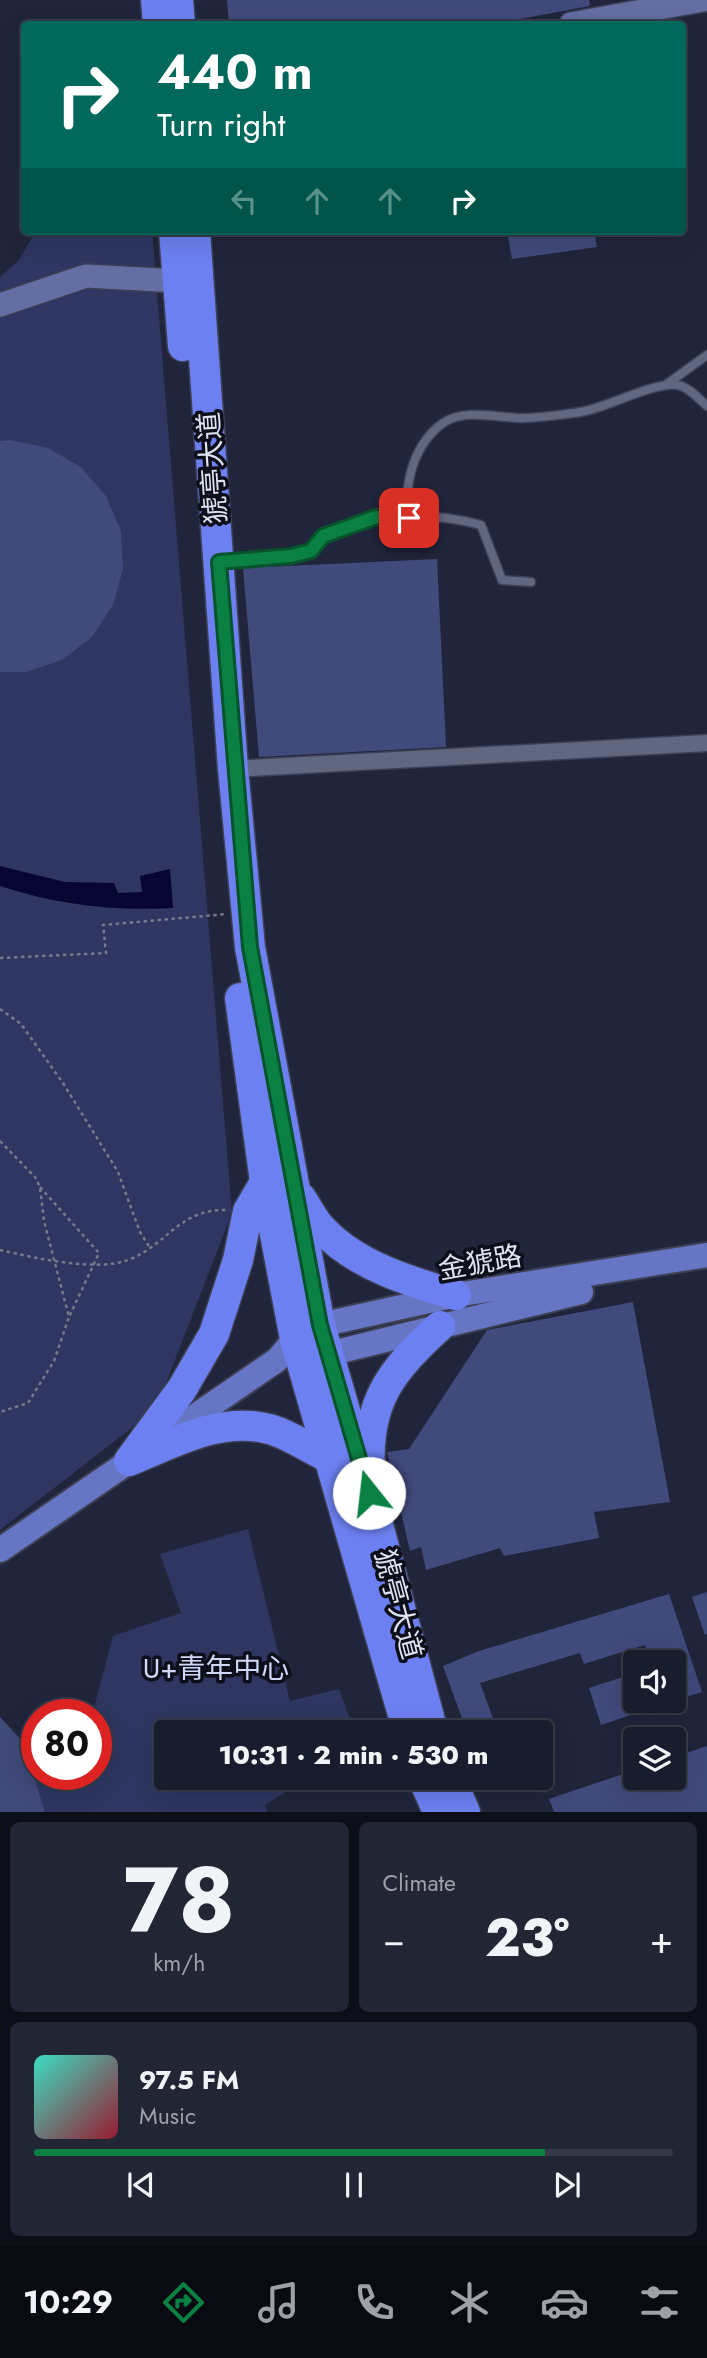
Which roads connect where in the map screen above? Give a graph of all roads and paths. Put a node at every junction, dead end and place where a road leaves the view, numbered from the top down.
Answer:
1 (156, 0) edge
2 (178, 0) edge
3 (703, 0) edge
4 (158, 21) edge
5 (180, 21) edge
6 (587, 21) edge
7 (174, 235) edge
8 (195, 235) edge
9 (178, 281) junction
10 (0, 305) edge
11 (707, 355) edge
12 (665, 385) junction
13 (707, 406) edge
14 (409, 518) junction
15 (219, 562) junction
16 (531, 582) dead end
17 (707, 743) edge
18 (233, 769) junction
19 (228, 914) junction
20 (0, 958) edge
21 (0, 1009) edge
22 (0, 1141) edge
23 (279, 1185) junction
24 (40, 1187) junction
25 (248, 1211) junction
26 (150, 1248) junction
27 (0, 1250) edge
28 (707, 1255) edge
29 (54, 1260) junction
30 (96, 1263) junction
31 (707, 1271) edge
32 (456, 1295) junction
33 (69, 1317) junction
34 (440, 1326) junction
35 (305, 1349) junction
36 (0, 1412) edge
37 (328, 1457) junction
38 (129, 1461) junction
39 (376, 1517) junction
40 (0, 1550) edge
41 (405, 1720) edge
42 (430, 1720) edge
43 (428, 1790) edge
44 (455, 1790) edge
45 (438, 1812) edge
46 (465, 1812) edge

1 - 4 highway
2 - 5 highway
3 - 6 street
7 - 9 highway, 猇亭大道
8 - 15 highway, 猇亭大道
9 - 10 street
9 - 19 highway, 猇亭大道
11 - 12 lane
12 - 13 lane
12 - 14 lane
14 - 15 lane
14 - 16 lane
15 - 18 highway, 猇亭大道
17 - 18 street
18 - 23 highway, 猇亭大道
19 - 20 path
19 - 23 highway, 猇亭大道
21 - 26 path
22 - 24 path
23 - 25 highway
23 - 32 highway
23 - 35 highway, 猇亭大道
24 - 29 path
24 - 30 path
25 - 26 path
25 - 38 highway
26 - 30 path
27 - 29 path
28 - 32 main road, 金猇路
29 - 30 path
29 - 33 path
30 - 33 path
31 - 34 main road, 金猇路
32 - 35 main road, 金猇路
33 - 36 path
34 - 35 main road, 金猇路
34 - 39 highway
35 - 37 highway, 猇亭大道
35 - 38 main road, 金猇路
35 - 39 highway, 猇亭大道
37 - 38 highway
37 - 41 highway, 猇亭大道
38 - 40 main road, 金猇路
39 - 42 highway, 猇亭大道
43 - 45 highway
44 - 46 highway

